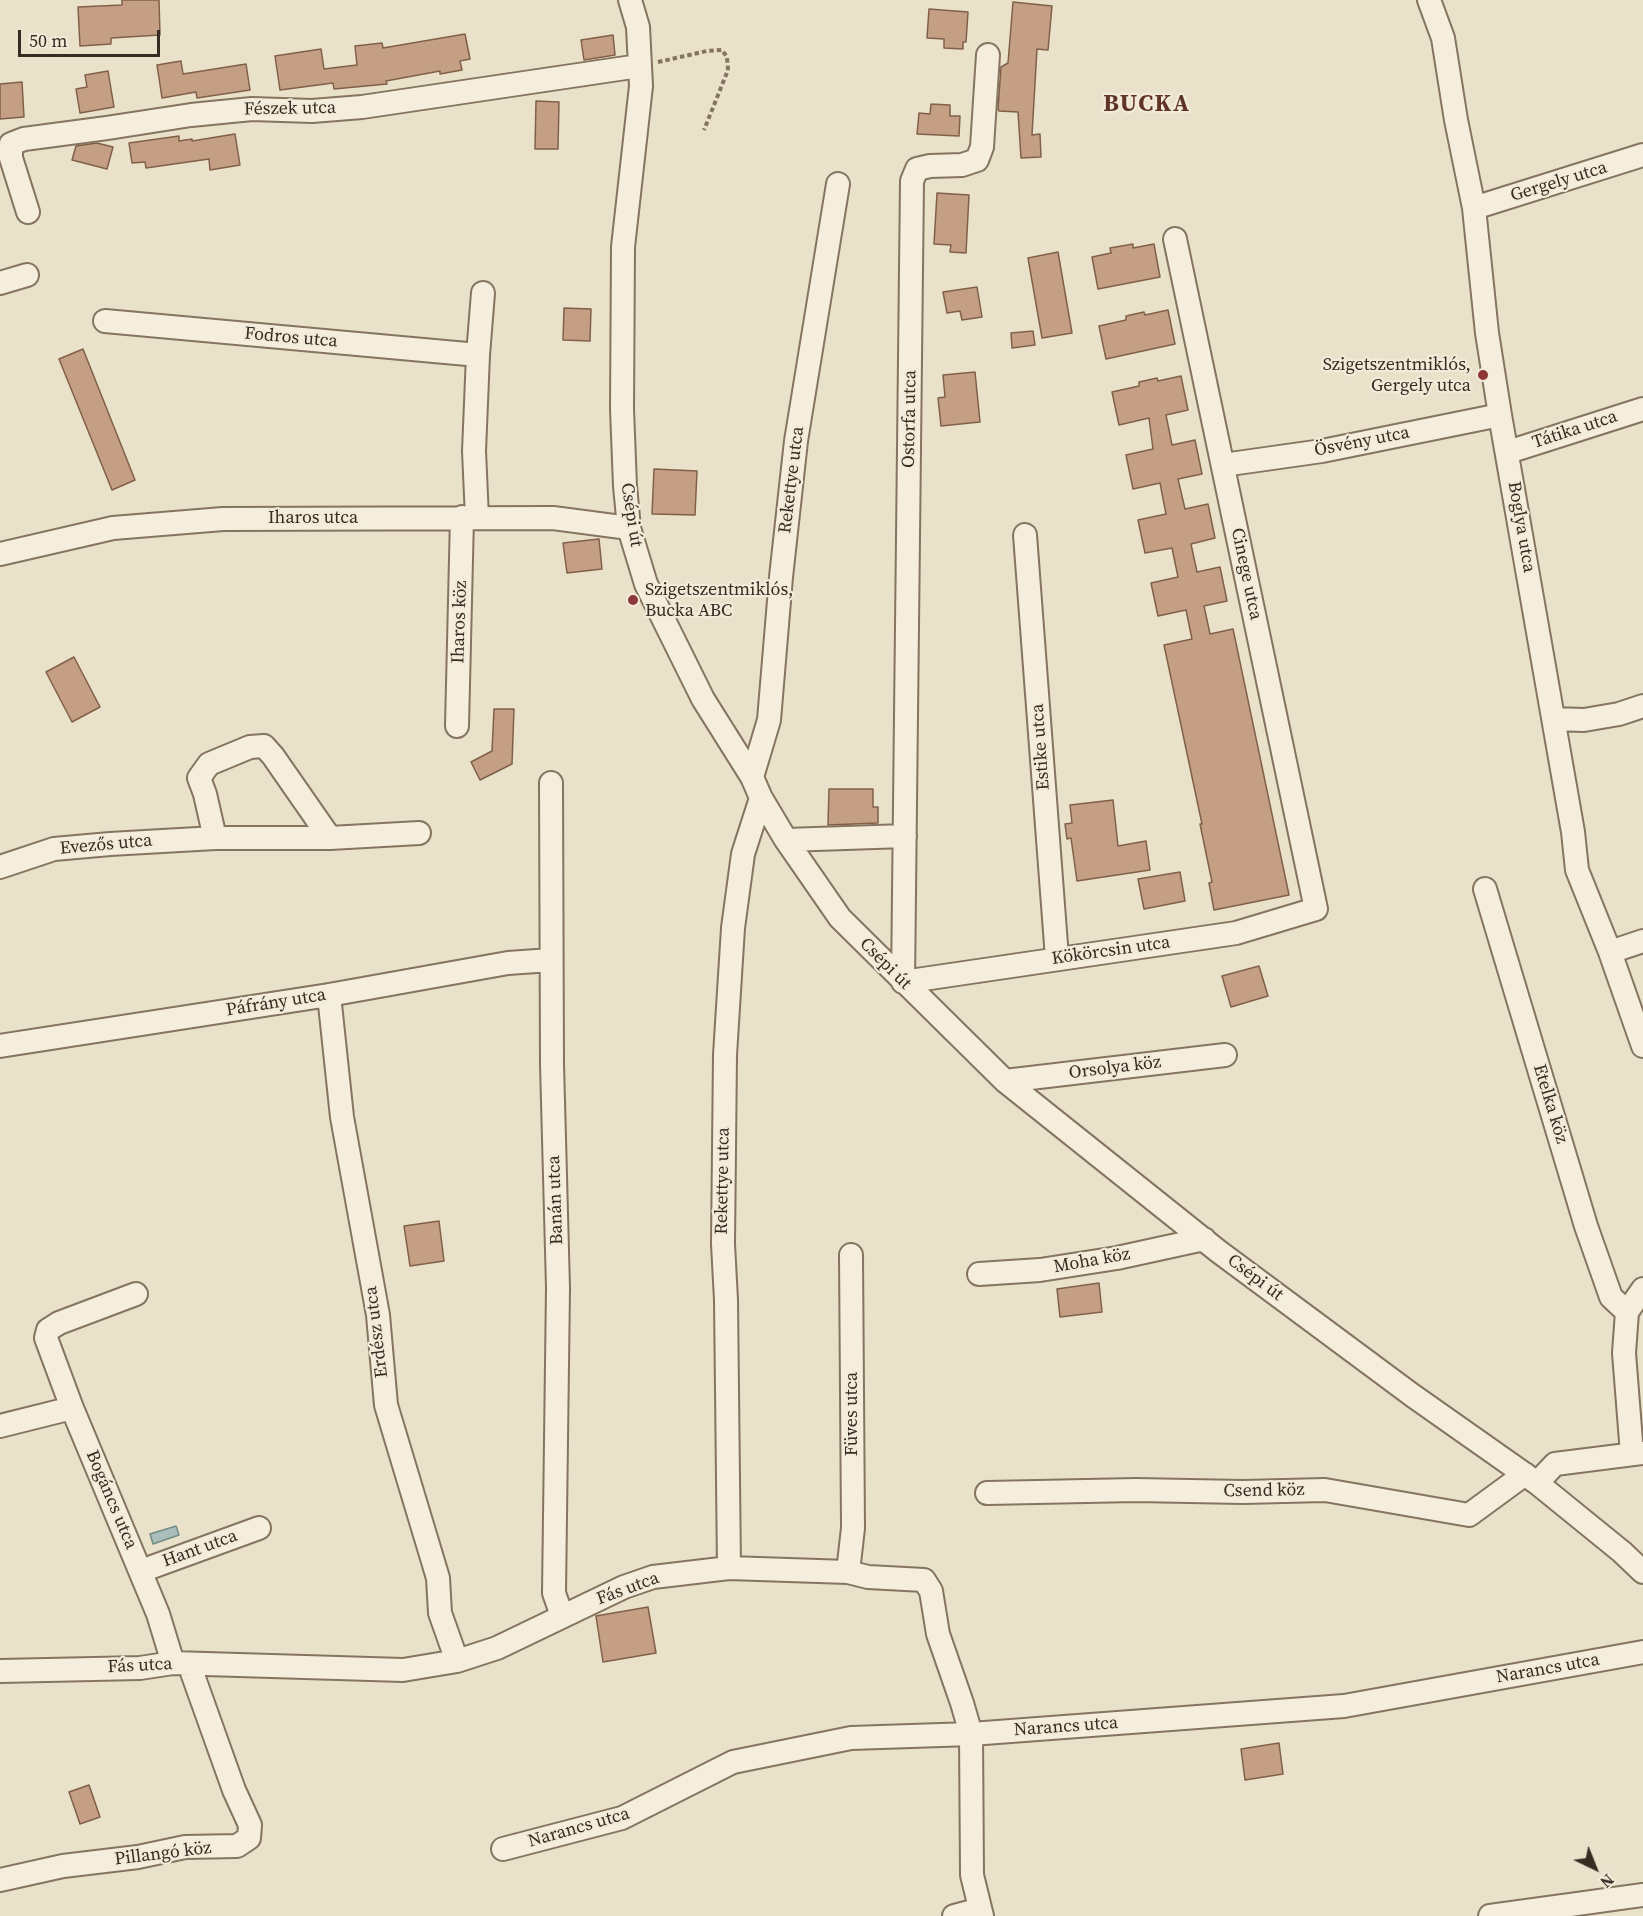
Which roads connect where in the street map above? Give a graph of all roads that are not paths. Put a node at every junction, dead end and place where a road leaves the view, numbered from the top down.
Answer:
1 (630, 0) edge
2 (1430, 0) edge
3 (988, 56) dead end
4 (639, 66) junction
5 (1643, 155) edge
6 (838, 184) dead end
7 (1474, 208) junction
8 (28, 212) dead end
9 (1175, 239) dead end
10 (27, 274) dead end
11 (0, 283) edge
12 (483, 293) dead end
13 (105, 321) dead end
14 (477, 355) junction
15 (1643, 409) edge
16 (1500, 414) junction
17 (1508, 452) junction
18 (1223, 465) junction
19 (470, 517) junction
20 (629, 528) junction
21 (1025, 536) dead end
22 (0, 554) edge
23 (1643, 706) edge
24 (1554, 719) junction
25 (457, 726) dead end
26 (752, 777) junction
27 (552, 783) dead end
28 (761, 798) junction
29 (419, 833) dead end
30 (905, 836) junction
31 (215, 838) junction
32 (330, 838) junction
33 (786, 840) junction
34 (0, 867) edge
35 (1485, 889) dead end
36 (1316, 909) joint
37 (1643, 940) edge
38 (1610, 952) junction
39 (1057, 958) junction
40 (551, 960) junction
41 (903, 982) junction
42 (329, 995) junction
43 (0, 1046) edge
44 (1643, 1046) edge
45 (1225, 1055) dead end
46 (1005, 1081) junction
47 (1204, 1239) junction
48 (851, 1255) dead end
49 (979, 1274) dead end
50 (1643, 1289) edge
51 (136, 1293) dead end
52 (1627, 1312) junction
53 (72, 1408) junction
54 (0, 1426) edge
55 (1638, 1454) edge
56 (1531, 1479) junction
57 (987, 1492) dead end
58 (259, 1528) dead end
59 (729, 1568) junction
60 (141, 1571) junction
61 (848, 1572) junction
62 (1643, 1572) edge
63 (562, 1616) junction
64 (1643, 1652) edge
65 (457, 1661) junction
66 (181, 1664) junction
67 (0, 1671) edge
68 (971, 1734) junction
69 (503, 1849) dead end
70 (0, 1880) edge
71 (1643, 1894) edge
72 (981, 1912) edge
73 (954, 1916) edge
74 (1490, 1916) edge

1 - 4 street, Csépi út
2 - 7 street, Boglya utca
3 - 30 street, Ostorfa utca
4 - 8 street, Fészek utca
4 - 20 street, Csépi út
5 - 7 street, Gergely utca
6 - 26 street, Rekettye utca
7 - 16 street, Boglya utca
9 - 18 street, Cinege utca
10 - 11 street
12 - 14 street
13 - 14 street, Fodros utca
14 - 19 street
15 - 17 street, Tátika utca
16 - 17 street, Boglya utca
16 - 18 street, Ösvény utca
17 - 24 street, Boglya utca
18 - 36 street, Cinege utca
19 - 20 street, Iharos utca
19 - 22 street, Iharos utca
19 - 25 street, Iharos köz
20 - 26 street, Csépi út
21 - 39 street, Estike utca
23 - 24 street
24 - 38 street, Boglya utca
26 - 28 street, Csépi út
27 - 40 street, Banán utca
28 - 33 street, Csépi út
28 - 59 street, Rekettye utca
29 - 32 street, Evezős utca
30 - 33 street
30 - 41 street, Ostorfa utca
31 - 32 street, Evezős utca
31 - 32 street
31 - 34 street, Evezős utca
33 - 41 street, Csépi út
35 - 52 street, Etelka köz
36 - 39 street, Kökörcsin utca
37 - 38 street
38 - 44 street, Boglya utca
39 - 41 street, Kökörcsin utca
40 - 42 street, Páfrány utca
40 - 63 street, Banán utca
41 - 46 street, Csépi út
42 - 43 street, Páfrány utca
42 - 65 street, Erdész utca
45 - 46 street, Orsolya köz
46 - 47 street, Csépi út
47 - 49 street, Moha köz
47 - 56 street, Csépi út
48 - 61 street, Füves utca
50 - 52 street
51 - 53 street, Bogáncs utca
52 - 55 street
53 - 54 street
53 - 60 street, Bogáncs utca
55 - 56 street, Csend köz
56 - 57 street, Csend köz
56 - 62 street, Csépi út
58 - 60 street, Hant utca
59 - 61 street, Fás utca
59 - 63 street, Fás utca
60 - 66 street, Bogáncs utca
61 - 68 street, Fás utca
63 - 65 street, Fás utca
64 - 68 street, Narancs utca
65 - 66 street, Fás utca
66 - 67 street, Fás utca
66 - 70 street, Pillangó köz
68 - 69 street, Narancs utca
68 - 72 street, Fás utca
71 - 74 street
72 - 73 street

